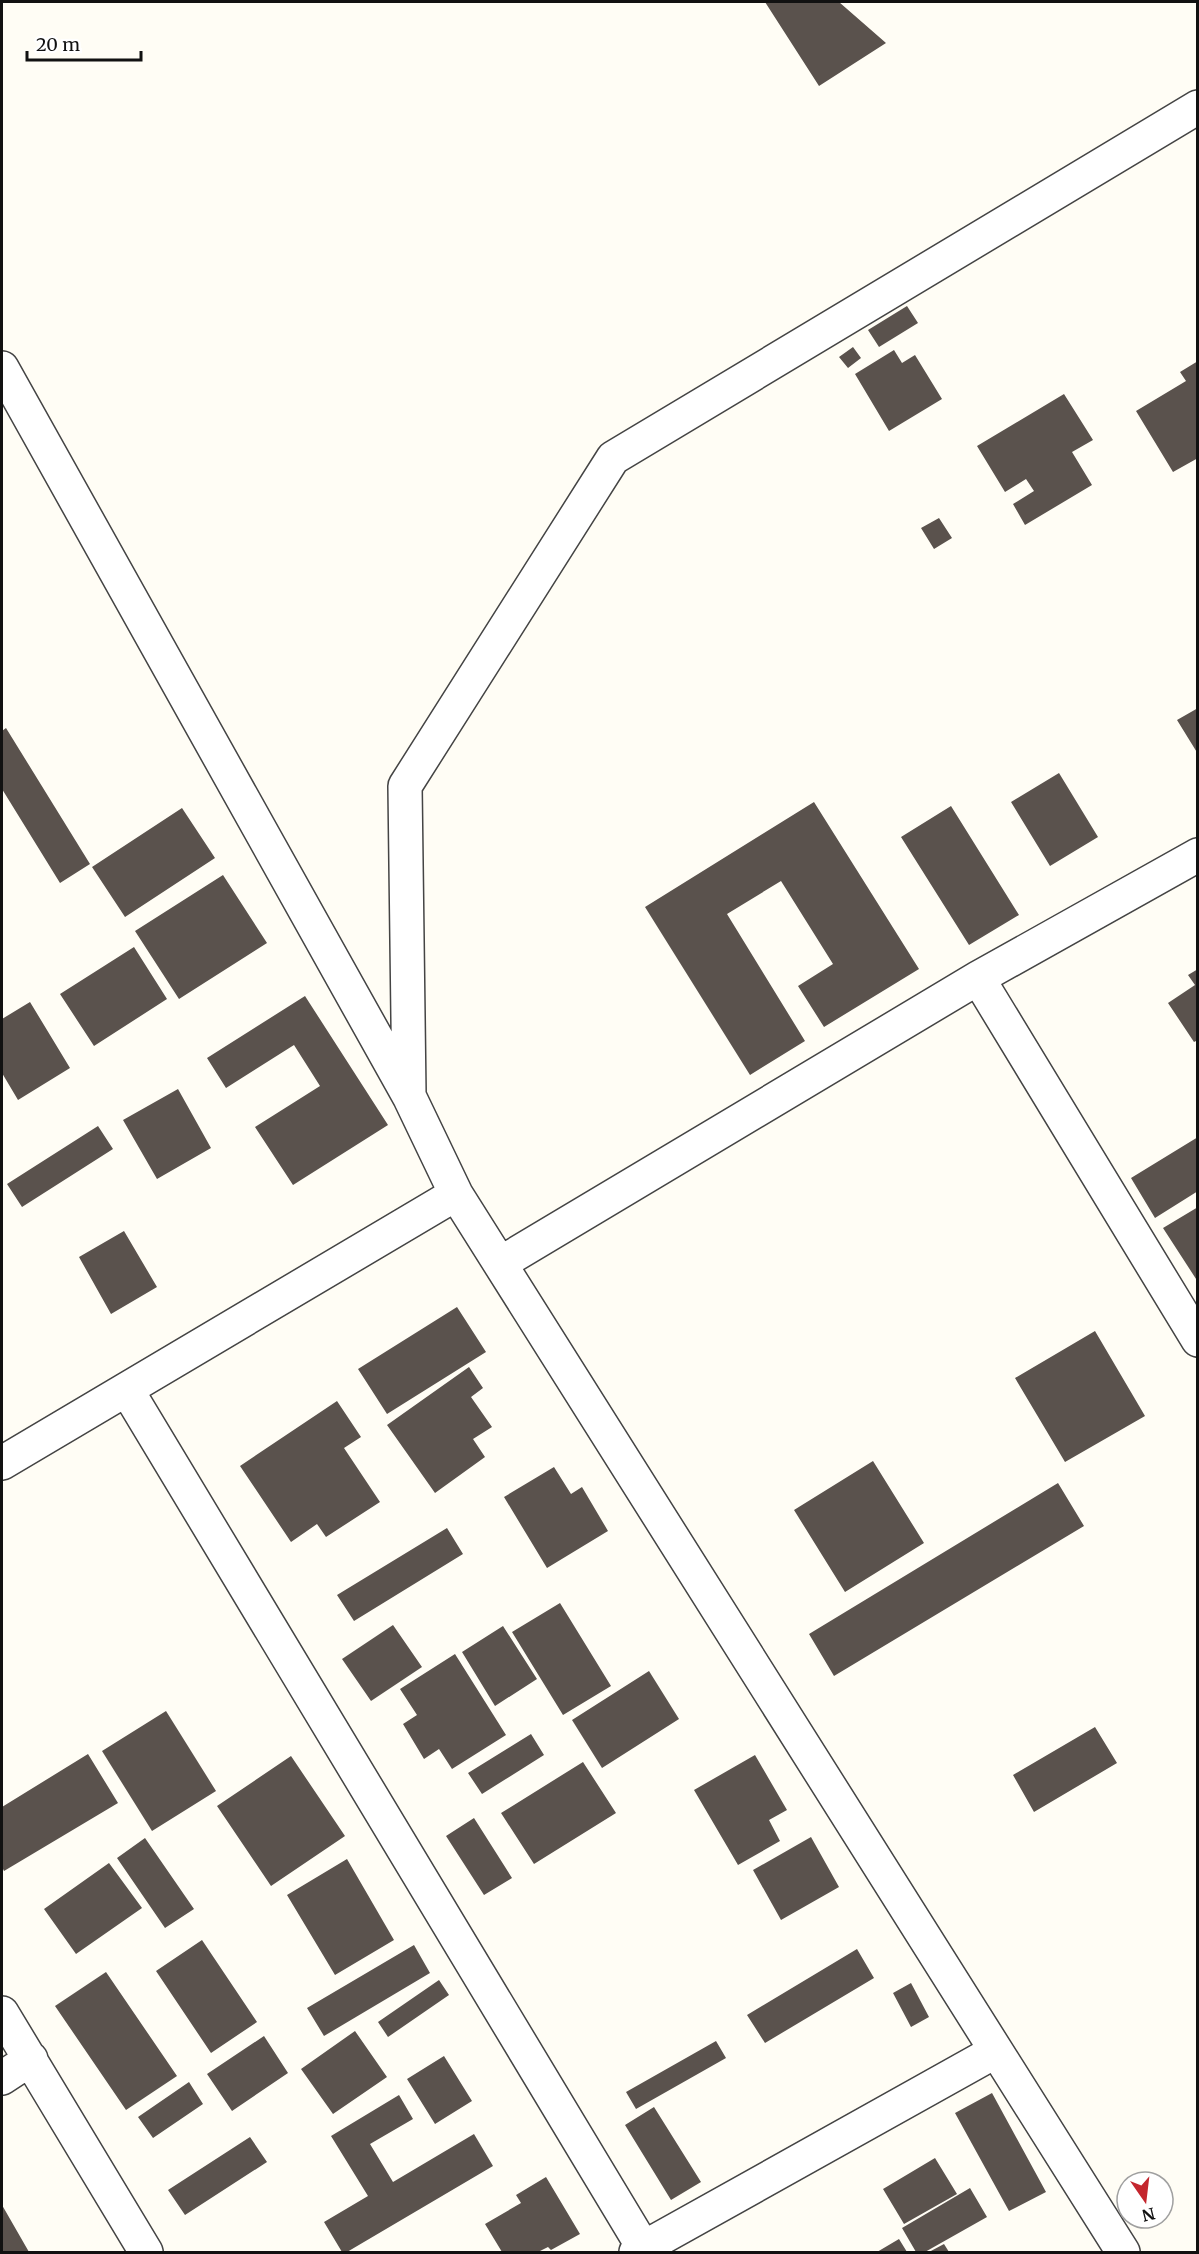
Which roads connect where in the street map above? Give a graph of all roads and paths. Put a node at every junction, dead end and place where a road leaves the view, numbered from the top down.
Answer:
1 (1197, 107) edge
2 (2, 368) edge
3 (1197, 855) edge
4 (978, 978) junction
5 (410, 1098) junction
6 (456, 1194) junction
7 (501, 1263) junction
8 (1197, 1340) edge
9 (127, 1390) junction
10 (2, 1463) edge
11 (2, 2013) edge
12 (996, 2051) junction
13 (31, 2059) junction
14 (2, 2078) edge
15 (642, 2251) edge
16 (146, 2253) edge
17 (1123, 2253) edge

1 - 5 street
2 - 5 street
3 - 4 street
4 - 7 street
4 - 8 street
5 - 6 street
6 - 7 street
6 - 9 street
7 - 12 street
9 - 10 street
9 - 15 street
11 - 13 street
12 - 15 street
12 - 17 street
13 - 14 street
13 - 16 street

